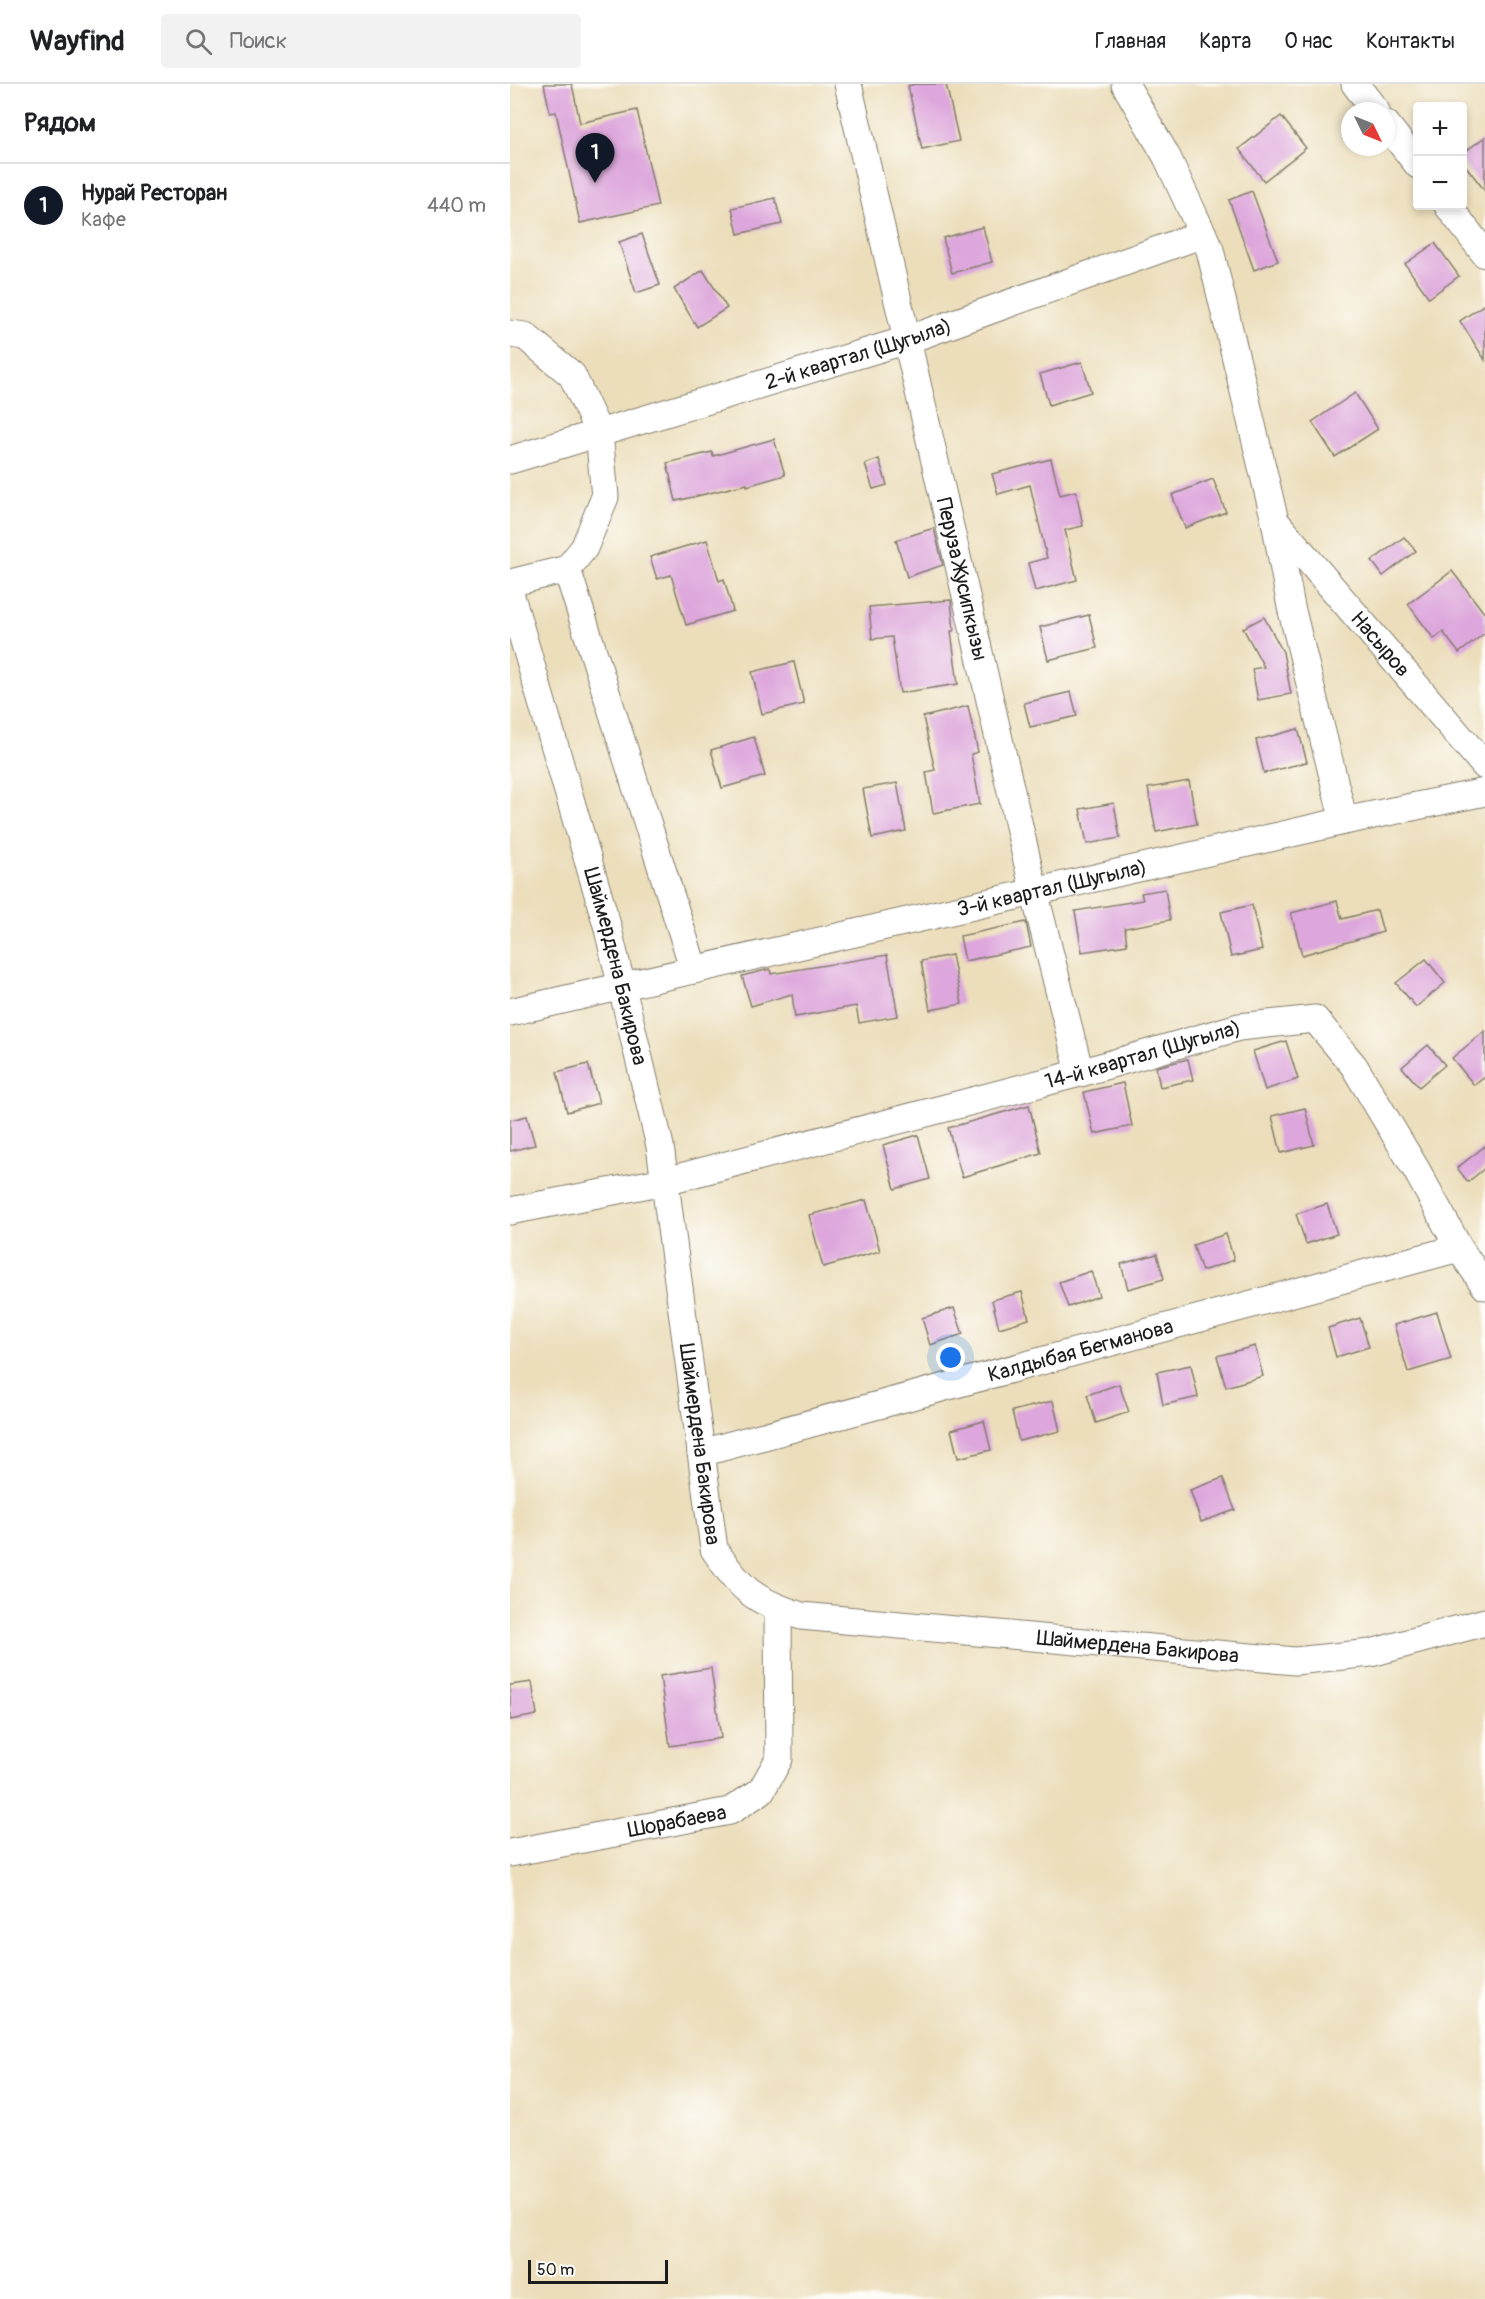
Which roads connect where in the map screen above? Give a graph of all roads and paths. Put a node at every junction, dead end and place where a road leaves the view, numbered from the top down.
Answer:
1 (848, 84) edge
2 (1125, 84) edge
3 (1355, 84) edge
4 (1369, 102) edge
5 (1395, 136) edge
6 (1413, 159) edge
7 (1451, 210) edge
8 (1203, 234) junction
9 (1485, 254) edge
10 (510, 334) edge
11 (907, 340) junction
12 (599, 433) junction
13 (510, 460) edge
14 (1275, 521) junction
15 (567, 569) junction
16 (510, 584) edge
17 (510, 593) edge
18 (1485, 766) edge
19 (1485, 792) edge
20 (1344, 821) junction
21 (1034, 891) junction
22 (694, 970) junction
23 (622, 987) junction
24 (510, 1012) edge
25 (1080, 1073) junction
26 (664, 1181) junction
27 (510, 1211) edge
28 (1459, 1248) junction
29 (1485, 1286) edge
30 (701, 1453) junction
31 (778, 1608) junction
32 (1485, 1622) edge
33 (510, 1853) edge

1 - 11 street, Перуза Жусипкызы
2 - 8 street
3 - 4 street
5 - 6 street
7 - 9 street
8 - 11 street, 2-й квартал (Шугыла)
8 - 14 street
10 - 12 street
11 - 12 street, 2-й квартал (Шугыла)
11 - 21 street, Перуза Жусипкызы
12 - 13 street, 2-й квартал (Шугыла)
12 - 15 street
14 - 18 street, Насыров
14 - 20 street
15 - 16 street
15 - 22 street
17 - 23 street, Шаймердена Бакирова
19 - 20 street, 3-й квартал (Шугыла)
20 - 21 street, 3-й квартал (Шугыла)
21 - 22 street, 3-й квартал (Шугыла)
21 - 25 street, Перуза Жусипкызы
22 - 23 street, 3-й квартал (Шугыла)
23 - 24 street, 3-й квартал (Шугыла)
23 - 26 street, Шаймердена Бакирова
25 - 26 street, 14-й квартал (Шугыла)
25 - 28 street, 14-й квартал (Шугыла)
26 - 27 street, 14-й квартал (Шугыла)
26 - 30 street, Шаймердена Бакирова
28 - 29 street, 14-й квартал (Шугыла)
28 - 30 street, Калдыбая Бегманова
30 - 31 street, Шаймердена Бакирова
31 - 32 street, Шаймердена Бакирова
31 - 33 street, Шорабаева

